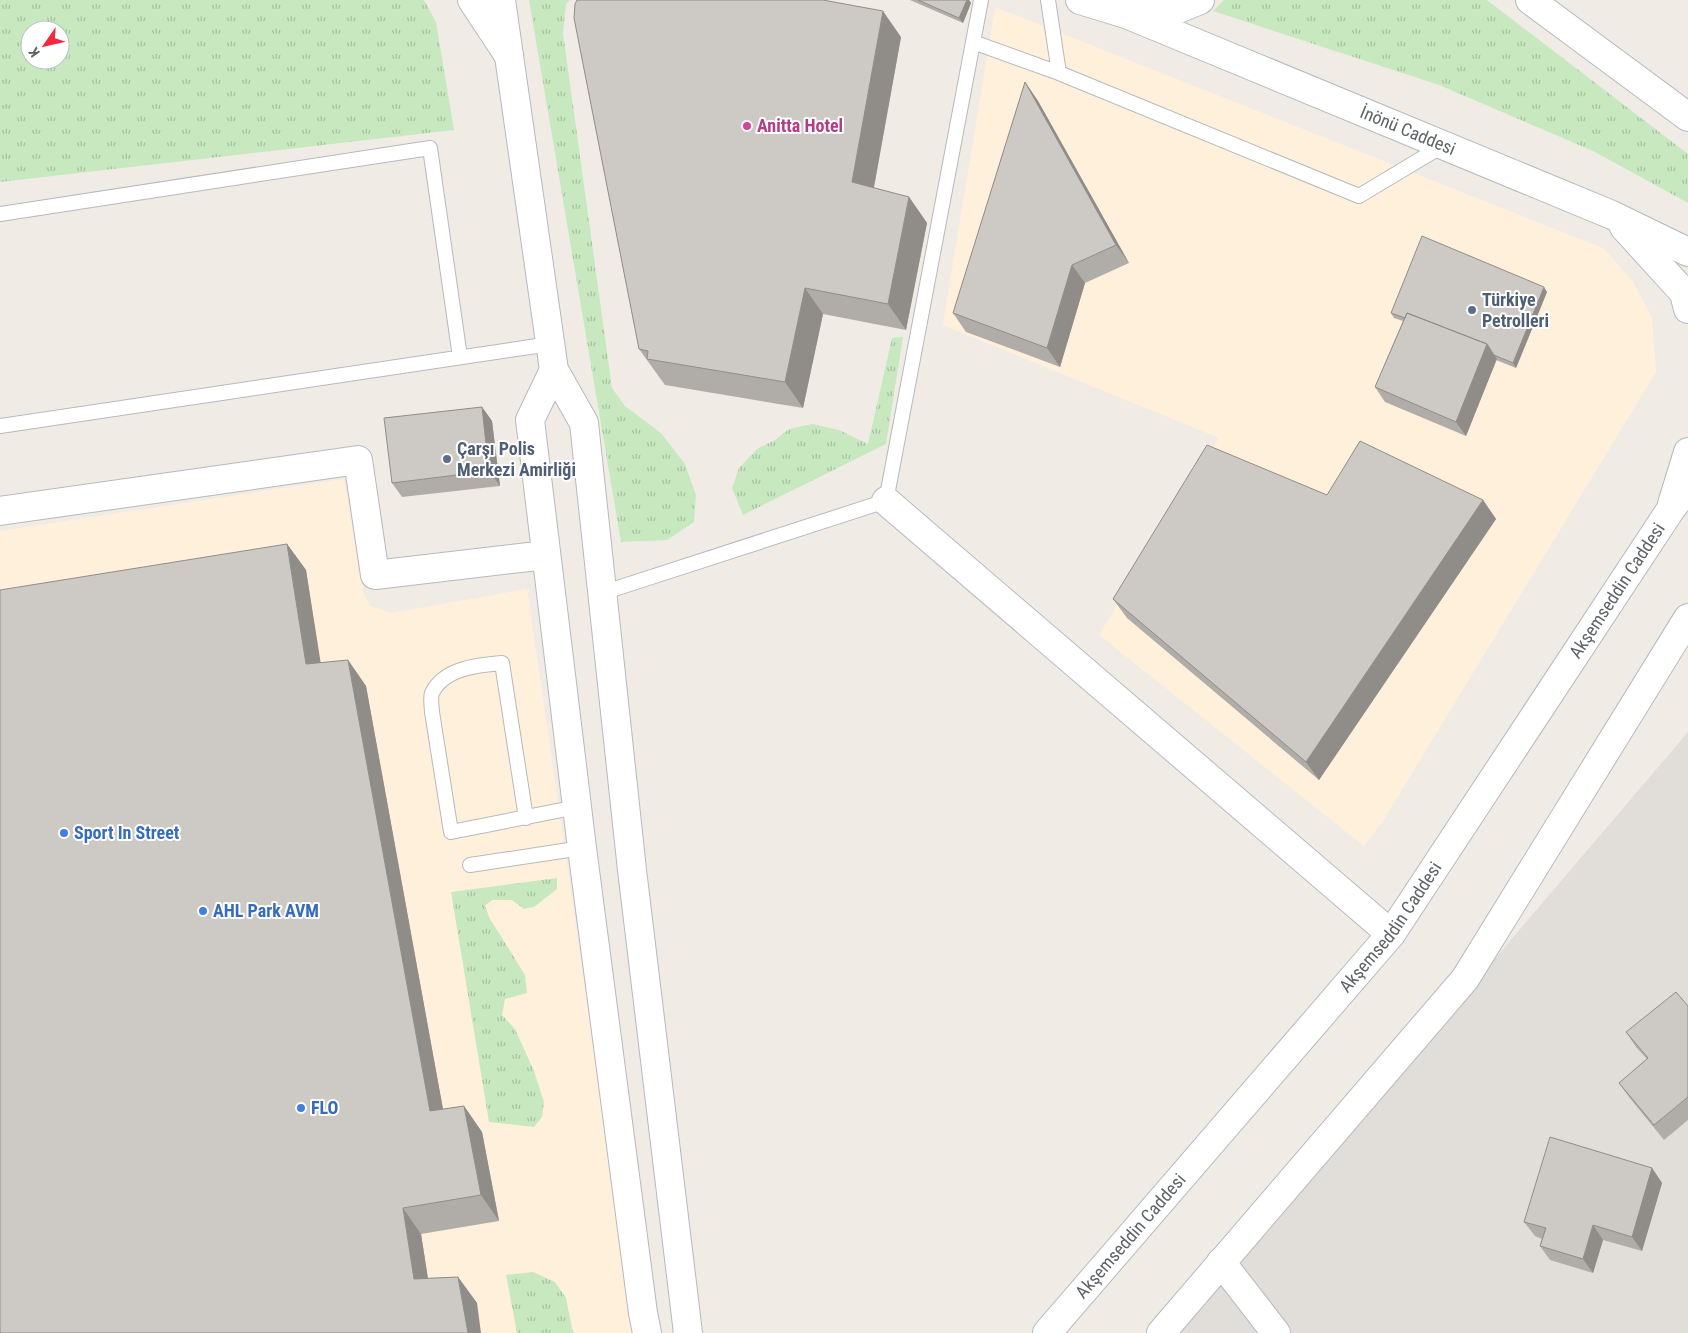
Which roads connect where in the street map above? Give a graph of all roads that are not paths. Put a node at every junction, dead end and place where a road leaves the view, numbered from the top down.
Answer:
1 (472, 0) edge
2 (500, 0) edge
3 (981, 0) edge
4 (1048, 0) edge
5 (1080, 0) edge
6 (1200, 0) edge
7 (1530, 0) edge
8 (1126, 14) junction
9 (973, 42) junction
10 (509, 56) junction
11 (1059, 73) junction
12 (1688, 117) edge
13 (1444, 145) junction
14 (0, 214) edge
15 (1612, 215) junction
16 (1688, 252) edge
17 (1688, 309) edge
18 (550, 344) junction
19 (460, 357) junction
20 (554, 370) junction
21 (0, 426) edge
22 (1688, 452) edge
23 (1688, 487) edge
24 (886, 501) junction
25 (1671, 509) junction
26 (0, 511) edge
27 (546, 555) junction
28 (602, 593) junction
29 (1688, 618) edge
30 (577, 807) junction
31 (526, 818) junction
32 (582, 848) junction
33 (470, 865) dead end
34 (1391, 934) junction
35 (1221, 1262) junction
36 (647, 1333) edge
37 (688, 1333) edge
38 (1047, 1333) edge
39 (1161, 1333) edge
40 (1276, 1333) edge

1 - 10 street
2 - 10 street
3 - 9 lane
4 - 11 lane
5 - 8 street
6 - 8 street
7 - 12 street
8 - 13 street, İnönü Caddesi
9 - 11 lane
9 - 24 lane
10 - 18 street
11 - 13 lane
13 - 15 street, İnönü Caddesi
14 - 19 lane
15 - 16 street, İnönü Caddesi
15 - 17 street
18 - 19 lane
18 - 20 street
19 - 21 lane
20 - 27 street
20 - 28 street
22 - 25 street
23 - 25 street, Akşemseddin Caddesi
24 - 28 lane
24 - 34 street
25 - 34 street, Akşemseddin Caddesi
26 - 27 street
27 - 30 street
28 - 37 street
29 - 35 street
30 - 31 lane
30 - 32 street
31 - 31 lane
32 - 33 lane
32 - 36 street
34 - 38 street, Akşemseddin Caddesi
35 - 39 street
35 - 40 street

